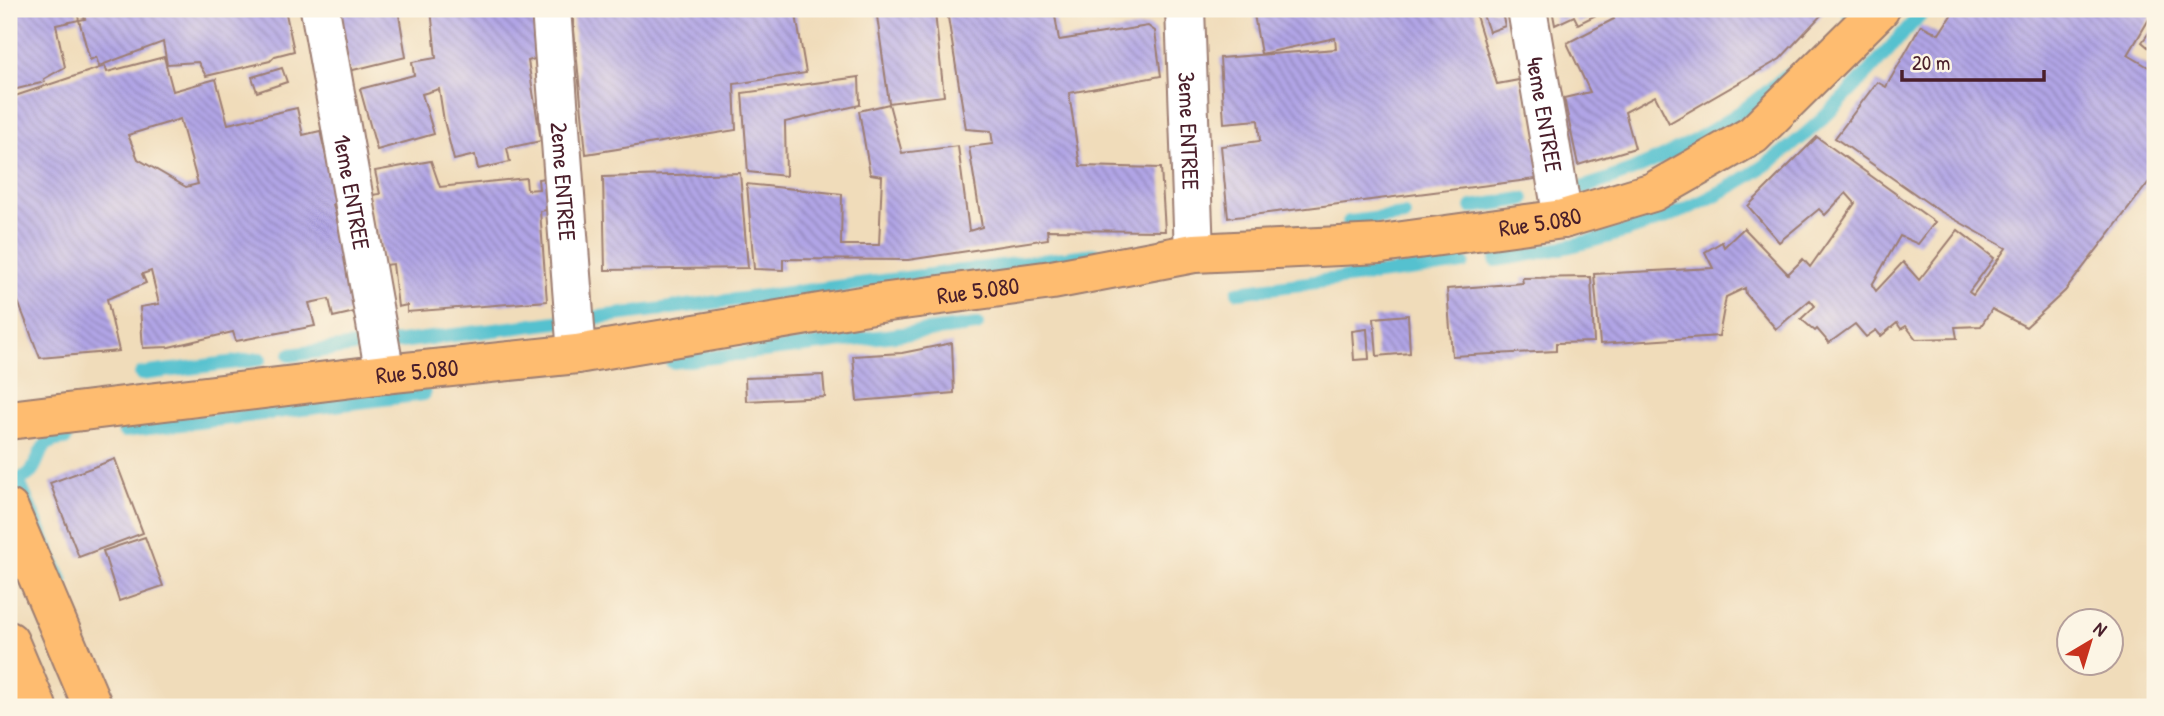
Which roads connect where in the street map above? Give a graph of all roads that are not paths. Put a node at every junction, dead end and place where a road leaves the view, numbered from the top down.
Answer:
1 (320, 9) edge
2 (551, 9) edge
3 (1185, 9) edge
4 (1527, 9) edge
5 (1880, 9) edge
6 (1563, 219) junction
7 (1194, 253) junction
8 (578, 354) junction
9 (385, 374) junction
10 (9, 420) edge
11 (9, 509) edge
12 (9, 641) edge
13 (37, 707) edge
14 (93, 707) edge

1 - 9 street, 1eme ENTREE
2 - 8 street, 2eme ENTREE
3 - 7 street, 3eme ENTREE
4 - 6 street, 4eme ENTREE
5 - 6 main road, Rue 5.080
6 - 7 main road, Rue 5.080
7 - 8 main road, Rue 5.080
8 - 9 main road, Rue 5.080
9 - 10 main road, Rue 5.080
11 - 14 main road
12 - 13 main road

